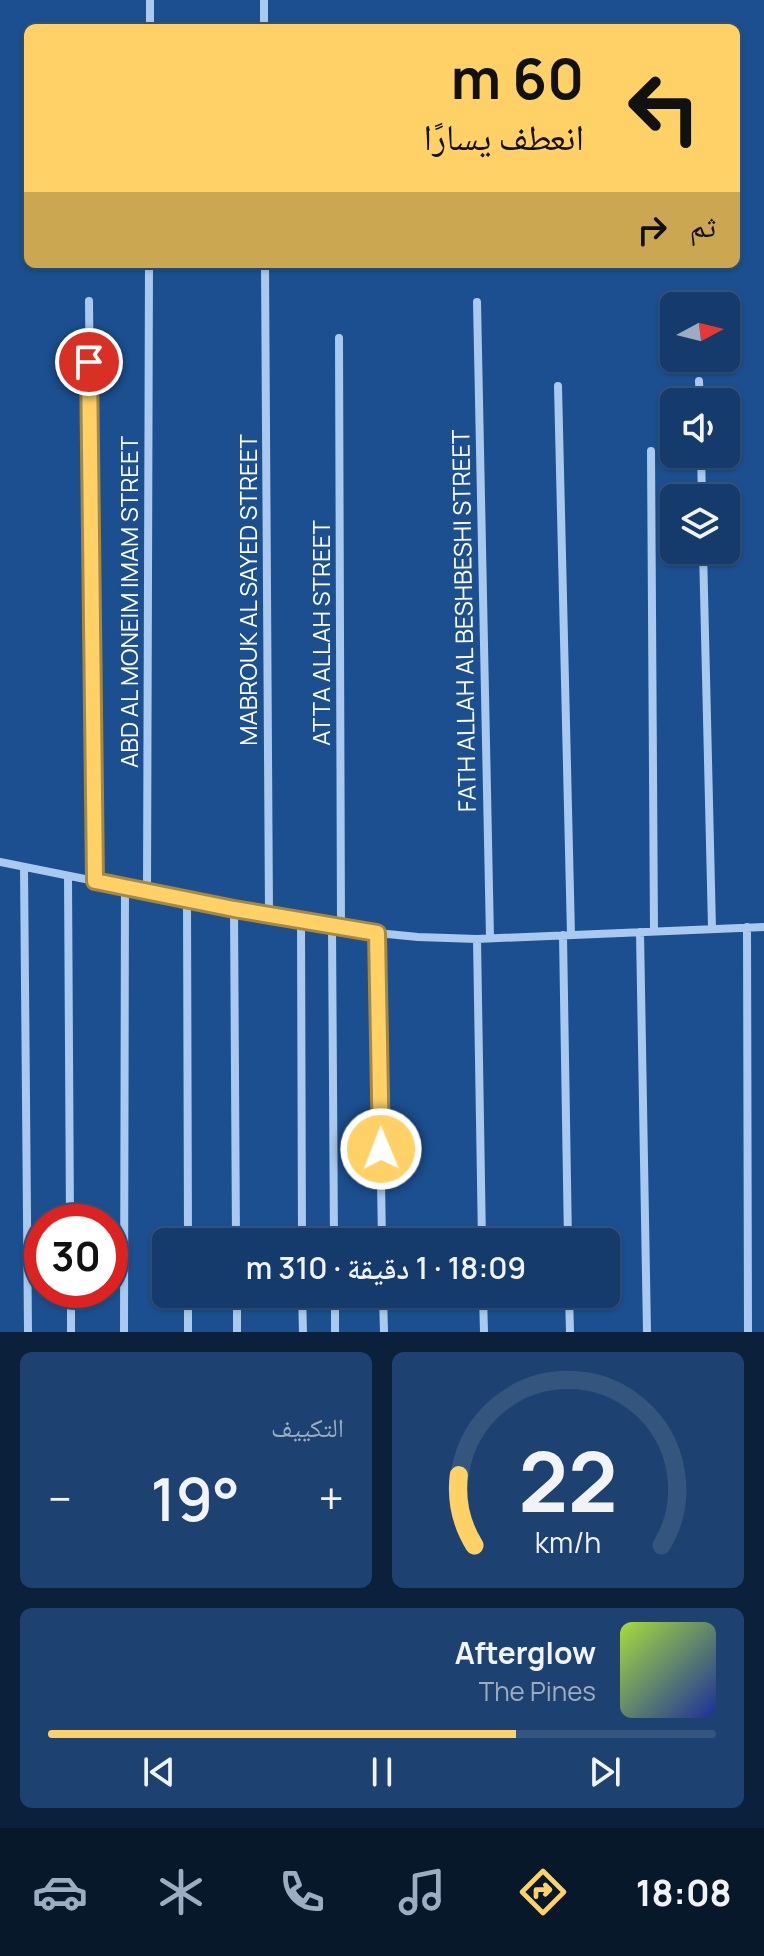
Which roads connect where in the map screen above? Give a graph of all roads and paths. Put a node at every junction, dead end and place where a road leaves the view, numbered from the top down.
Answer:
1 (150, 0) edge
2 (264, 0) edge
3 (150, 24) edge
4 (264, 24) edge
5 (149, 268) edge
6 (265, 268) edge
7 (89, 301) dead end
8 (477, 302) dead end
9 (339, 338) dead end
10 (699, 381) dead end
11 (558, 386) dead end
12 (699, 388) edge
13 (651, 451) dead end
14 (703, 564) edge
15 (0, 862) edge
16 (24, 867) junction
17 (68, 876) junction
18 (95, 881) junction
19 (125, 887) junction
20 (147, 892) junction
21 (187, 900) junction
22 (234, 909) junction
23 (269, 915) junction
24 (301, 921) junction
25 (336, 927) junction
26 (747, 927) junction
27 (764, 927) edge
28 (712, 928) junction
29 (654, 931) junction
30 (640, 932) junction
31 (377, 933) junction
32 (567, 935) junction
33 (490, 938) junction
34 (477, 939) junction
35 (70, 1204) edge
36 (188, 1228) edge
37 (236, 1228) edge
38 (302, 1228) edge
39 (334, 1228) edge
40 (382, 1228) edge
41 (482, 1228) edge
42 (568, 1228) edge
43 (71, 1308) edge
44 (188, 1308) edge
45 (237, 1308) edge
46 (302, 1308) edge
47 (335, 1308) edge
48 (383, 1308) edge
49 (483, 1308) edge
50 (569, 1308) edge
51 (28, 1332) edge
52 (71, 1332) edge
53 (124, 1332) edge
54 (188, 1332) edge
55 (237, 1332) edge
56 (303, 1332) edge
57 (335, 1332) edge
58 (384, 1332) edge
59 (484, 1332) edge
60 (570, 1332) edge
61 (647, 1332) edge
62 (748, 1332) edge

1 - 3 street
2 - 4 street
5 - 20 street, ABD AL MONEIM IMAM STREET
6 - 23 street, MABROUK AL SAYED STREET
7 - 18 street
8 - 33 street, FATH ALLAH AL BESHBESHI STREET
9 - 25 street, ATTA ALLAH STREET
10 - 12 street
11 - 32 street
13 - 29 street
14 - 28 street
15 - 16 street
16 - 17 street
16 - 51 street
17 - 18 street
17 - 35 street
18 - 19 street
19 - 20 street
19 - 53 street
20 - 21 street
21 - 22 street
21 - 36 street
22 - 23 street
22 - 37 street
23 - 24 street
24 - 25 street
24 - 38 street
25 - 31 street
25 - 39 street, ATTA ALLAH STREET
26 - 27 street
26 - 28 street
26 - 62 street
28 - 29 street
29 - 30 street
30 - 32 street
30 - 61 street
31 - 34 street
31 - 40 street
32 - 33 street
32 - 42 street
33 - 34 street
34 - 41 street
43 - 52 street
44 - 54 street
45 - 55 street
46 - 56 street
47 - 57 street
48 - 58 street
49 - 59 street
50 - 60 street

